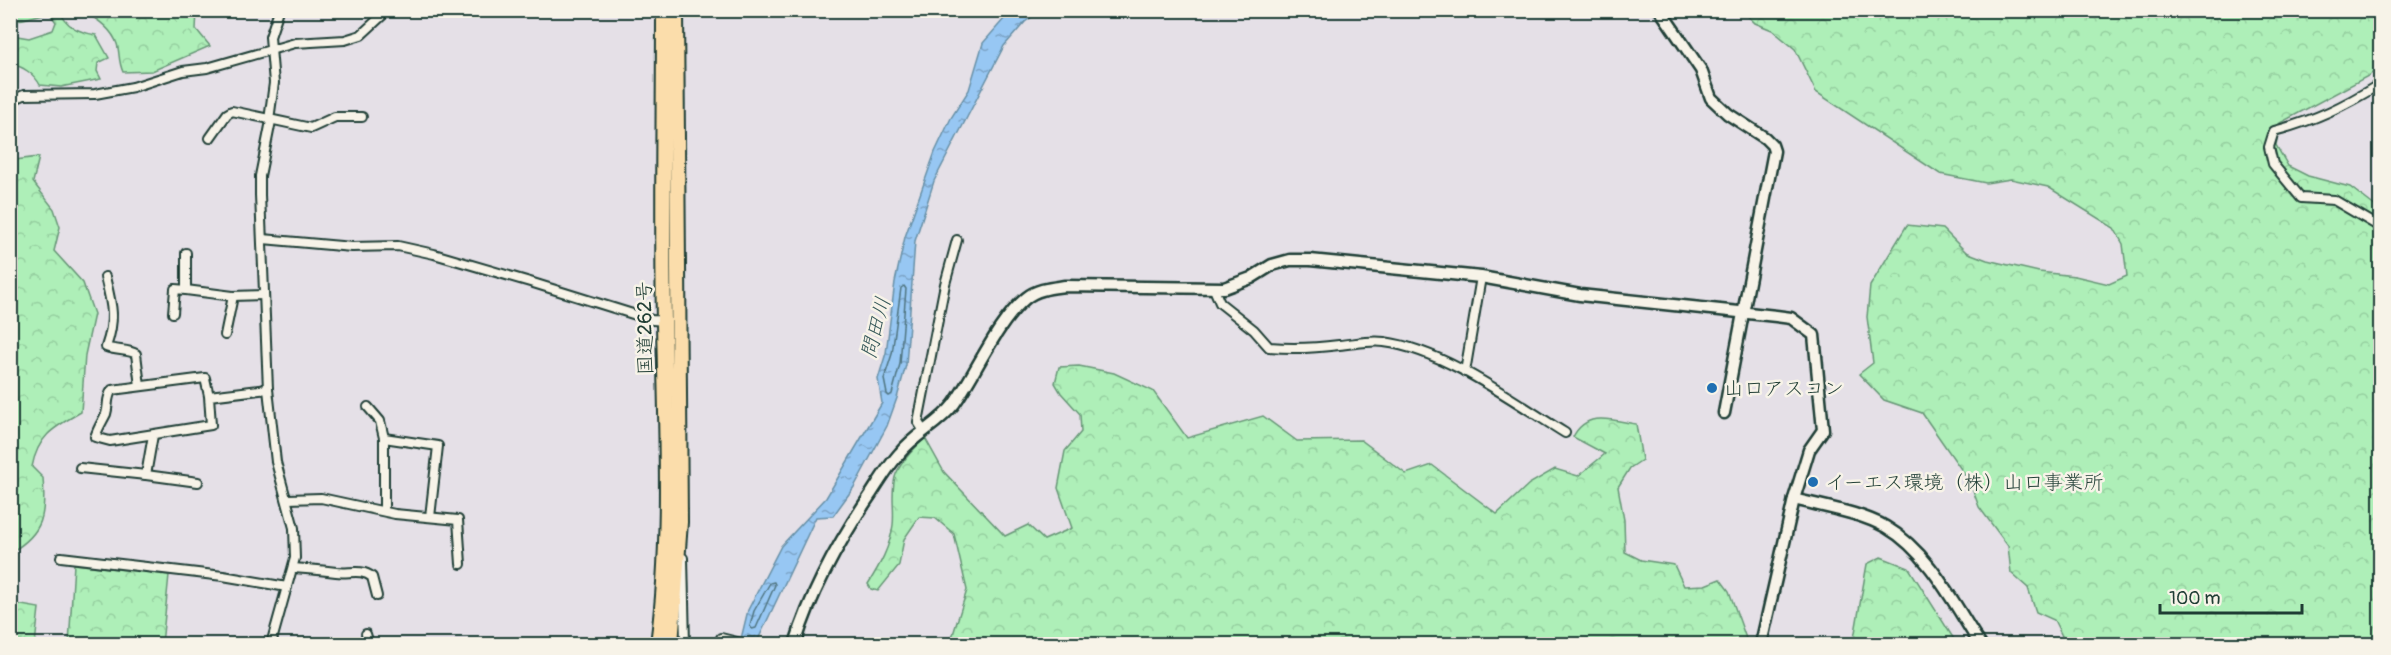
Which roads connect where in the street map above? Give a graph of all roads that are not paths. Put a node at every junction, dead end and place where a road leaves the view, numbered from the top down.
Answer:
1 (279, 10) edge
2 (388, 10) edge
3 (664, 10) edge
4 (676, 10) edge
5 (1660, 10) edge
6 (271, 50) junction
7 (2380, 84) edge
8 (10, 101) edge
9 (362, 117) dead end
10 (270, 121) junction
11 (210, 138) dead end
12 (2380, 227) edge
13 (263, 239) junction
14 (957, 240) dead end
15 (186, 253) dead end
16 (105, 277) dead end
17 (1480, 277) junction
18 (1214, 289) junction
19 (186, 290) junction
20 (264, 295) junction
21 (233, 296) junction
22 (173, 313) dead end
23 (1742, 314) junction
24 (671, 321) junction
25 (225, 335) dead end
26 (1466, 372) junction
27 (140, 386) junction
28 (268, 389) junction
29 (209, 396) junction
30 (368, 406) dead end
31 (1724, 414) dead end
32 (923, 430) junction
33 (1565, 433) dead end
34 (153, 435) junction
35 (384, 438) junction
36 (680, 458) junction
37 (80, 468) dead end
38 (146, 475) junction
39 (198, 482) dead end
40 (288, 499) junction
41 (1794, 499) junction
42 (384, 511) junction
43 (430, 517) junction
44 (61, 557) dead end
45 (461, 564) dead end
46 (293, 568) junction
47 (287, 587) junction
48 (377, 596) dead end
49 (366, 634) dead end
50 (723, 639) dead end
51 (271, 645) edge
52 (369, 645) edge
53 (658, 645) edge
54 (671, 645) edge
55 (685, 645) edge
56 (745, 645) edge
57 (795, 645) edge
58 (1761, 645) edge
59 (1980, 645) edge

1 - 6 street
2 - 6 street
3 - 24 highway, 国道262号
4 - 24 highway, 国道262号
5 - 23 street
6 - 8 street
6 - 10 street
7 - 12 street
9 - 10 street
10 - 11 street
10 - 13 street
13 - 20 street
13 - 24 street
14 - 32 street
15 - 19 street
16 - 27 street
17 - 18 street
17 - 23 street
17 - 26 street
18 - 26 street
18 - 32 street
19 - 21 street
19 - 22 street
20 - 21 street
20 - 28 street
21 - 25 street
23 - 31 street
23 - 41 street
24 - 36 highway, 国道262号
24 - 53 highway, 国道262号
26 - 33 street
27 - 29 street
27 - 34 street
28 - 29 street
28 - 40 street
29 - 34 street
30 - 35 street
32 - 57 street
34 - 38 street
35 - 42 street
35 - 43 street
36 - 54 highway, 国道262号
36 - 55 street
37 - 38 street
38 - 39 street
40 - 42 street
40 - 46 street
41 - 58 street
41 - 59 street
42 - 43 street
43 - 45 street
44 - 47 street
46 - 47 street
46 - 48 street
47 - 51 street
49 - 52 street
50 - 56 street

